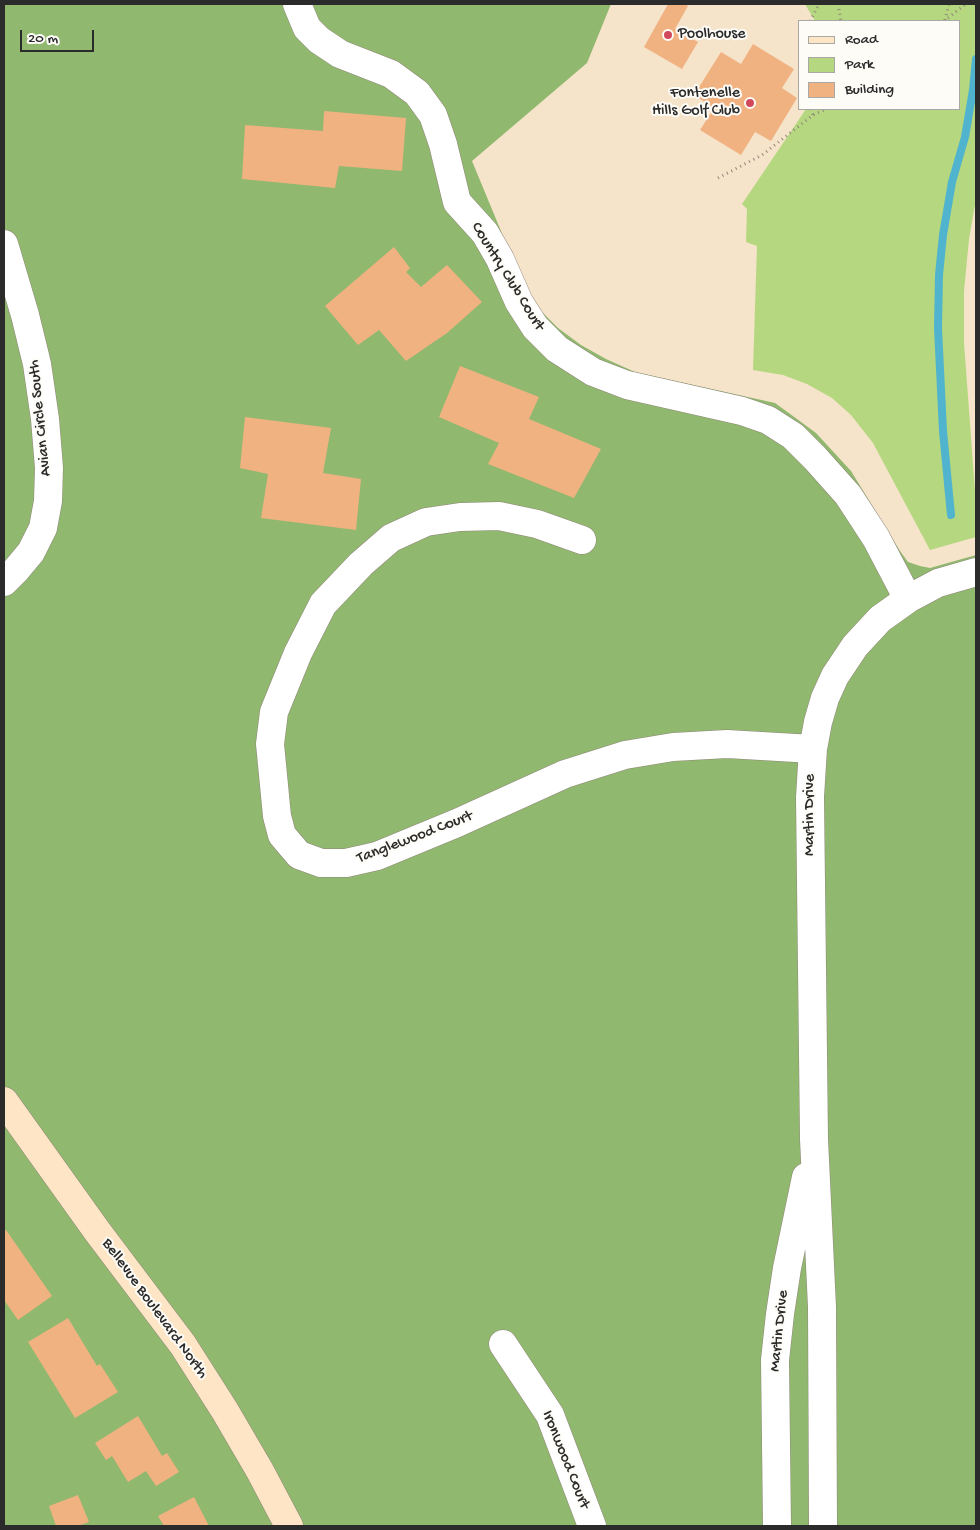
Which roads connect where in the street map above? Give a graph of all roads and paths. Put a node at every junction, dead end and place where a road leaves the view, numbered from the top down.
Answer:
1 (297, 4) edge
2 (819, 4) edge
3 (838, 4) edge
4 (949, 4) edge
5 (966, 4) edge
6 (811, 20) edge
7 (841, 20) edge
8 (944, 20) edge
9 (945, 20) edge
10 (812, 110) edge
11 (824, 110) edge
12 (813, 115) junction
13 (718, 178) dead end
14 (4, 244) edge
15 (582, 540) dead end
16 (976, 572) edge
17 (4, 582) edge
18 (908, 599) junction
19 (812, 749) junction
20 (5, 1108) edge
21 (814, 1139) junction
22 (503, 1344) dead end
23 (289, 1526) edge
24 (592, 1526) edge
25 (777, 1526) edge
26 (824, 1526) edge

1 - 18 street, Country Club Court
2 - 6 path
3 - 7 path
4 - 8 path
5 - 9 path
10 - 12 path
11 - 12 path
12 - 13 path
14 - 17 street, Avian Circle South
15 - 19 street, Tanglewood Court
16 - 18 street, Martin Drive
18 - 19 street, Martin Drive
19 - 21 street, Martin Drive
20 - 23 main road, Bellevue Boulevard North
21 - 25 street, Martin Drive
21 - 26 street, Martin Drive
22 - 24 street, Ironwood Court

